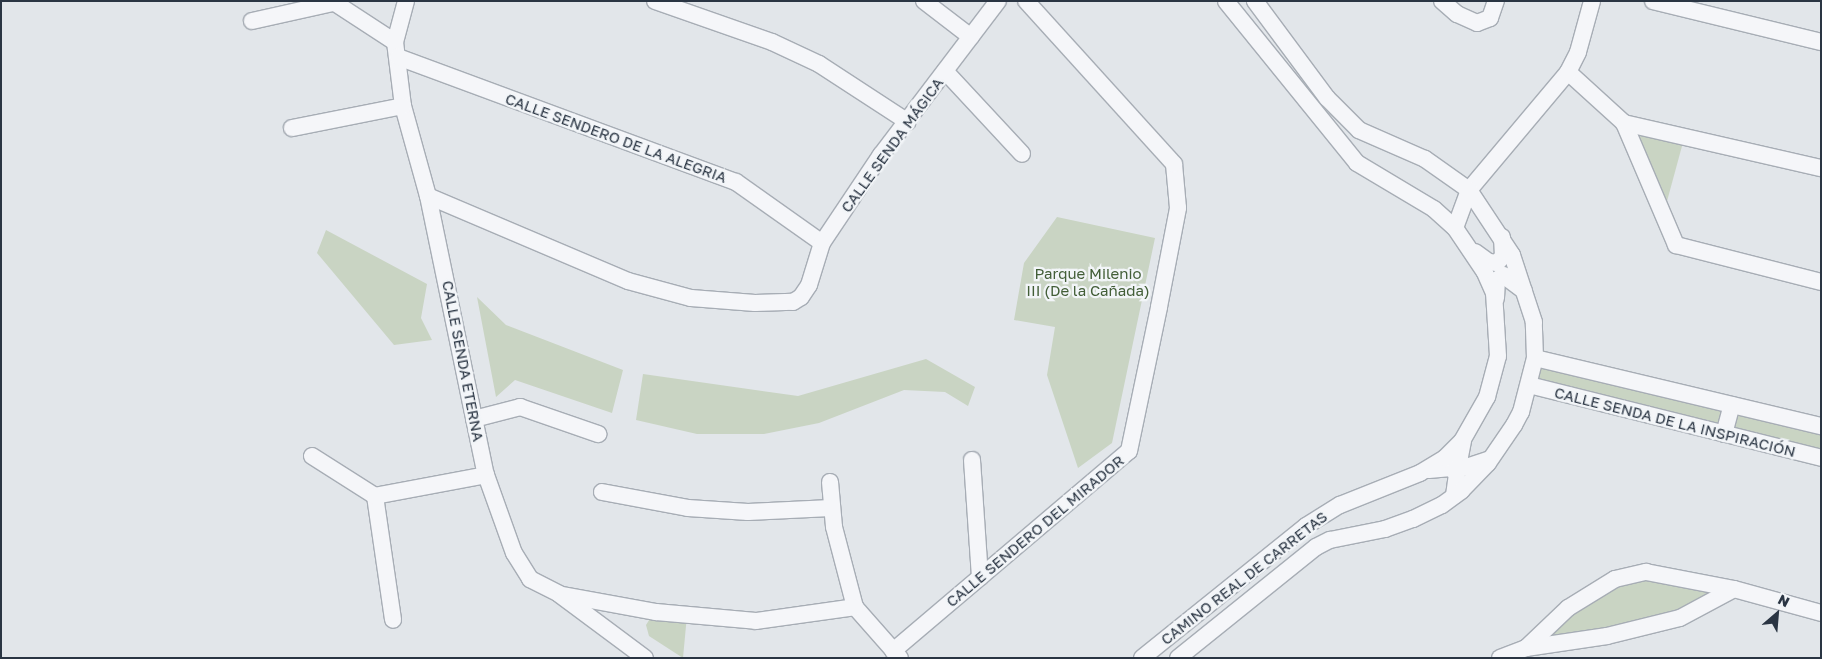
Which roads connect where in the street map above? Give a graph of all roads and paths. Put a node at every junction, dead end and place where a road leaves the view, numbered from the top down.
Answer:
1 (406, 1) edge
2 (656, 1) edge
3 (924, 1) edge
4 (998, 1) edge
5 (1026, 1) edge
6 (1226, 1) edge
7 (1255, 1) edge
8 (1442, 1) edge
9 (1496, 1) edge
10 (1592, 1) edge
11 (1654, 1) edge
12 (333, 2) edge
13 (1696, 6) edge
14 (252, 21) dead end
15 (971, 36) junction
16 (1821, 42) edge
17 (396, 50) junction
18 (945, 71) junction
19 (1568, 72) junction
20 (403, 106) junction
21 (908, 122) junction
22 (1624, 123) junction
23 (292, 128) dead end
24 (1022, 154) dead end
25 (1821, 168) edge
26 (1469, 190) junction
27 (428, 196) junction
28 (1455, 228) junction
29 (1502, 237) junction
30 (822, 242) junction
31 (1471, 250) junction
32 (1821, 282) edge
33 (1527, 294) junction
34 (1496, 306) junction
35 (1535, 358) junction
36 (1528, 385) junction
37 (1732, 405) junction
38 (474, 419) junction
39 (1821, 426) edge
40 (598, 434) dead end
41 (1724, 434) junction
42 (1463, 439) junction
43 (312, 456) dead end
44 (1821, 458) edge
45 (1490, 459) junction
46 (972, 460) dead end
47 (1424, 471) junction
48 (486, 474) junction
49 (830, 482) dead end
50 (602, 492) dead end
51 (375, 496) junction
52 (1454, 496) junction
53 (831, 508) junction
54 (980, 577) junction
55 (1734, 589) junction
56 (559, 594) junction
57 (855, 607) junction
58 (1821, 613) edge
59 (393, 620) dead end
60 (1161, 642) junction
61 (1526, 648) junction
62 (896, 654) edge
63 (645, 658) edge
64 (1142, 658) edge
65 (1176, 658) edge
66 (1500, 658) edge

1 - 17 street, CALLE SENDA ETERNA
2 - 21 street
3 - 15 street
4 - 15 street, CALLE SENDA MÁGICA
5 - 54 street, CALLE SENDERO DEL MIRADOR
6 - 28 street, CAMINO REAL DE CARRETAS
7 - 26 street, CAMINO REAL DE CARRETAS
8 - 9 street
10 - 19 street
11 - 13 street
12 - 14 street
12 - 17 street, CALLE SENDERO DE LA ALEGRIA
13 - 16 street
15 - 18 street, CALLE SENDA MÁGICA
17 - 20 street, CALLE SENDA ETERNA
17 - 30 street, CALLE SENDERO DE LA ALEGRIA
18 - 21 street, CALLE SENDA MÁGICA
18 - 24 street
19 - 22 street
19 - 26 street
20 - 23 street
20 - 27 street, CALLE SENDA ETERNA
21 - 30 street, CALLE SENDA MÁGICA
22 - 25 street
22 - 32 street
26 - 28 street
26 - 29 street, CAMINO REAL DE CARRETAS
27 - 30 street, CALLE SENDA MÁGICA
27 - 38 street, CALLE SENDA ETERNA
28 - 31 street, CAMINO REAL DE CARRETAS
29 - 31 street
29 - 33 street, CAMINO REAL DE CARRETAS
31 - 34 street, CAMINO REAL DE CARRETAS
33 - 34 street
33 - 35 street, CAMINO REAL DE CARRETAS
34 - 42 street, CAMINO REAL DE CARRETAS
35 - 36 street, CAMINO REAL DE CARRETAS
35 - 37 street, CALLE SENDA DE LA INSPIRACIÓN
36 - 41 street, CALLE SENDA DE LA INSPIRACIÓN
36 - 45 street, CAMINO REAL DE CARRETAS
37 - 39 street, CALLE SENDA DE LA INSPIRACIÓN
37 - 41 street
38 - 40 street
38 - 48 street, CALLE SENDA ETERNA
41 - 44 street, CALLE SENDA DE LA INSPIRACIÓN
42 - 45 street
42 - 47 street, CAMINO REAL DE CARRETAS
43 - 51 street
45 - 52 street, CAMINO REAL DE CARRETAS
46 - 54 street
47 - 52 street
47 - 60 street, CAMINO REAL DE CARRETAS
48 - 51 street
48 - 56 street, CALLE SENDA ETERNA
49 - 53 street
50 - 53 street
51 - 59 street
52 - 65 street, CAMINO REAL DE CARRETAS
53 - 57 street
54 - 62 street, CALLE SENDERO DEL MIRADOR
55 - 58 street
55 - 61 street
55 - 61 street
56 - 57 street
56 - 63 street, CALLE SENDA ETERNA
57 - 62 street
60 - 64 street, CAMINO REAL DE CARRETAS
60 - 65 street
61 - 66 street

